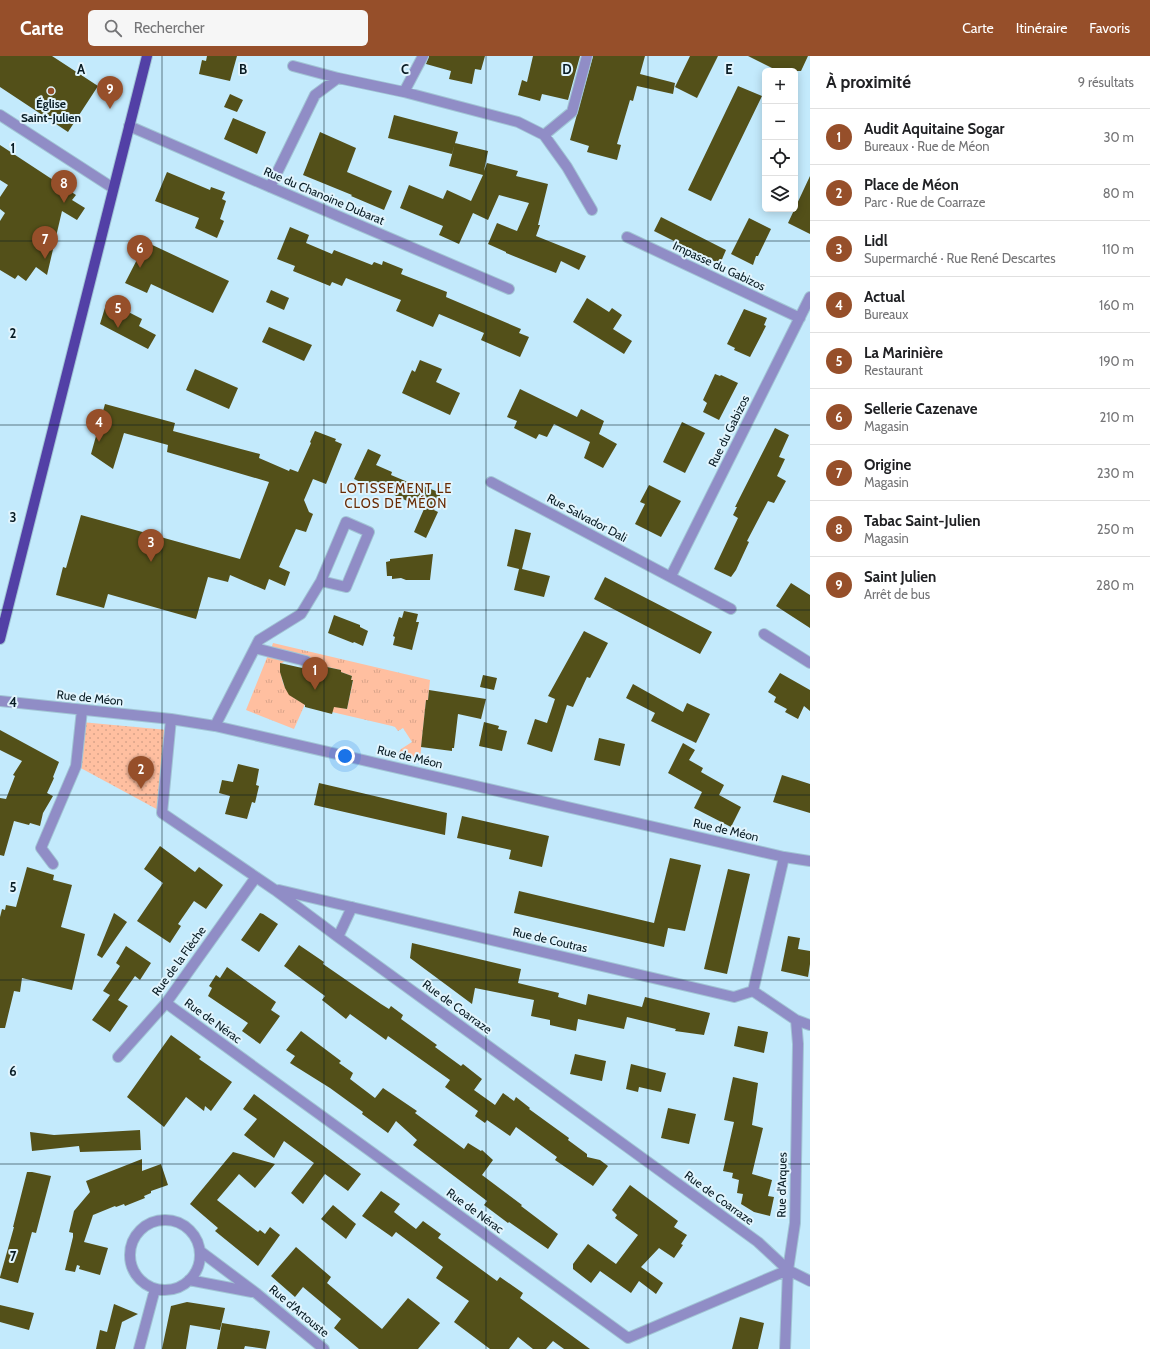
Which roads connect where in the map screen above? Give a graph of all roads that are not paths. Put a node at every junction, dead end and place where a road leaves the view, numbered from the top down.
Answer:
1 (147, 56) edge
2 (424, 56) edge
3 (587, 56) edge
4 (293, 66) dead end
5 (338, 78) junction
6 (404, 92) junction
7 (0, 115) edge
8 (129, 126) junction
9 (544, 135) junction
10 (113, 188) junction
11 (270, 188) junction
12 (592, 210) dead end
13 (627, 237) dead end
14 (509, 289) dead end
15 (810, 297) edge
16 (800, 318) junction
17 (491, 482) dead end
18 (671, 576) junction
19 (321, 581) junction
20 (731, 609) dead end
21 (764, 634) dead end
22 (0, 639) edge
23 (255, 648) junction
24 (306, 661) dead end
25 (810, 663) edge
26 (0, 701) edge
27 (82, 710) junction
28 (171, 719) junction
29 (215, 726) junction
30 (784, 857) junction
31 (810, 861) edge
32 (53, 864) dead end
33 (256, 877) junction
34 (275, 890) junction
35 (352, 907) junction
36 (338, 937) junction
37 (753, 991) junction
38 (166, 1003) junction
39 (796, 1020) junction
40 (810, 1025) edge
41 (118, 1057) dead end
42 (200, 1251) junction
43 (788, 1270) junction
44 (189, 1280) junction
45 (810, 1281) edge
46 (155, 1289) junction
47 (256, 1293) junction
48 (139, 1349) edge
49 (324, 1349) edge
50 (785, 1349) edge

1 - 8 main road
2 - 6 street
3 - 9 street
4 - 5 street
5 - 6 street
5 - 11 street
6 - 9 street
7 - 10 street
8 - 10 main road
8 - 11 street, Rue du Chanoine Dubarat
9 - 12 street
10 - 22 main road
11 - 14 street, Rue du Chanoine Dubarat
13 - 16 street, Impasse du Gabizos
15 - 16 street, Rue du Gabizos
16 - 18 street, Rue du Gabizos
17 - 18 street, Rue Salvador Dali
18 - 20 street, Rue Salvador Dali
19 - 19 street
19 - 23 street
21 - 25 street
23 - 24 street
23 - 29 street
26 - 27 street, Rue de Méon
27 - 28 street, Rue de Méon
27 - 32 street
28 - 29 street, Rue de Méon
28 - 33 street, Rue de Coarraze
29 - 30 street, Rue de Méon
30 - 31 street, Rue de Méon
30 - 37 street
33 - 34 street, Rue de Coarraze
33 - 38 street, Rue de la Flèche
34 - 35 street, Rue de Coutras
34 - 36 street, Rue de Coarraze
35 - 36 street
35 - 37 street, Rue de Coutras
36 - 43 street, Rue de Coarraze
37 - 39 street
38 - 41 street, Rue de la Flèche
38 - 43 street, Rue de Nérac
39 - 40 street
39 - 43 street, Rue d'Arques
42 - 44 street
42 - 46 street, Rue d'Artouste
42 - 47 street, Rue d'Artouste
43 - 45 street, Rue de Coarraze
43 - 50 street, Rue d'Arques
44 - 46 street
44 - 47 street, Rue d'Artouste
46 - 48 street
47 - 49 street, Rue d'Artouste

